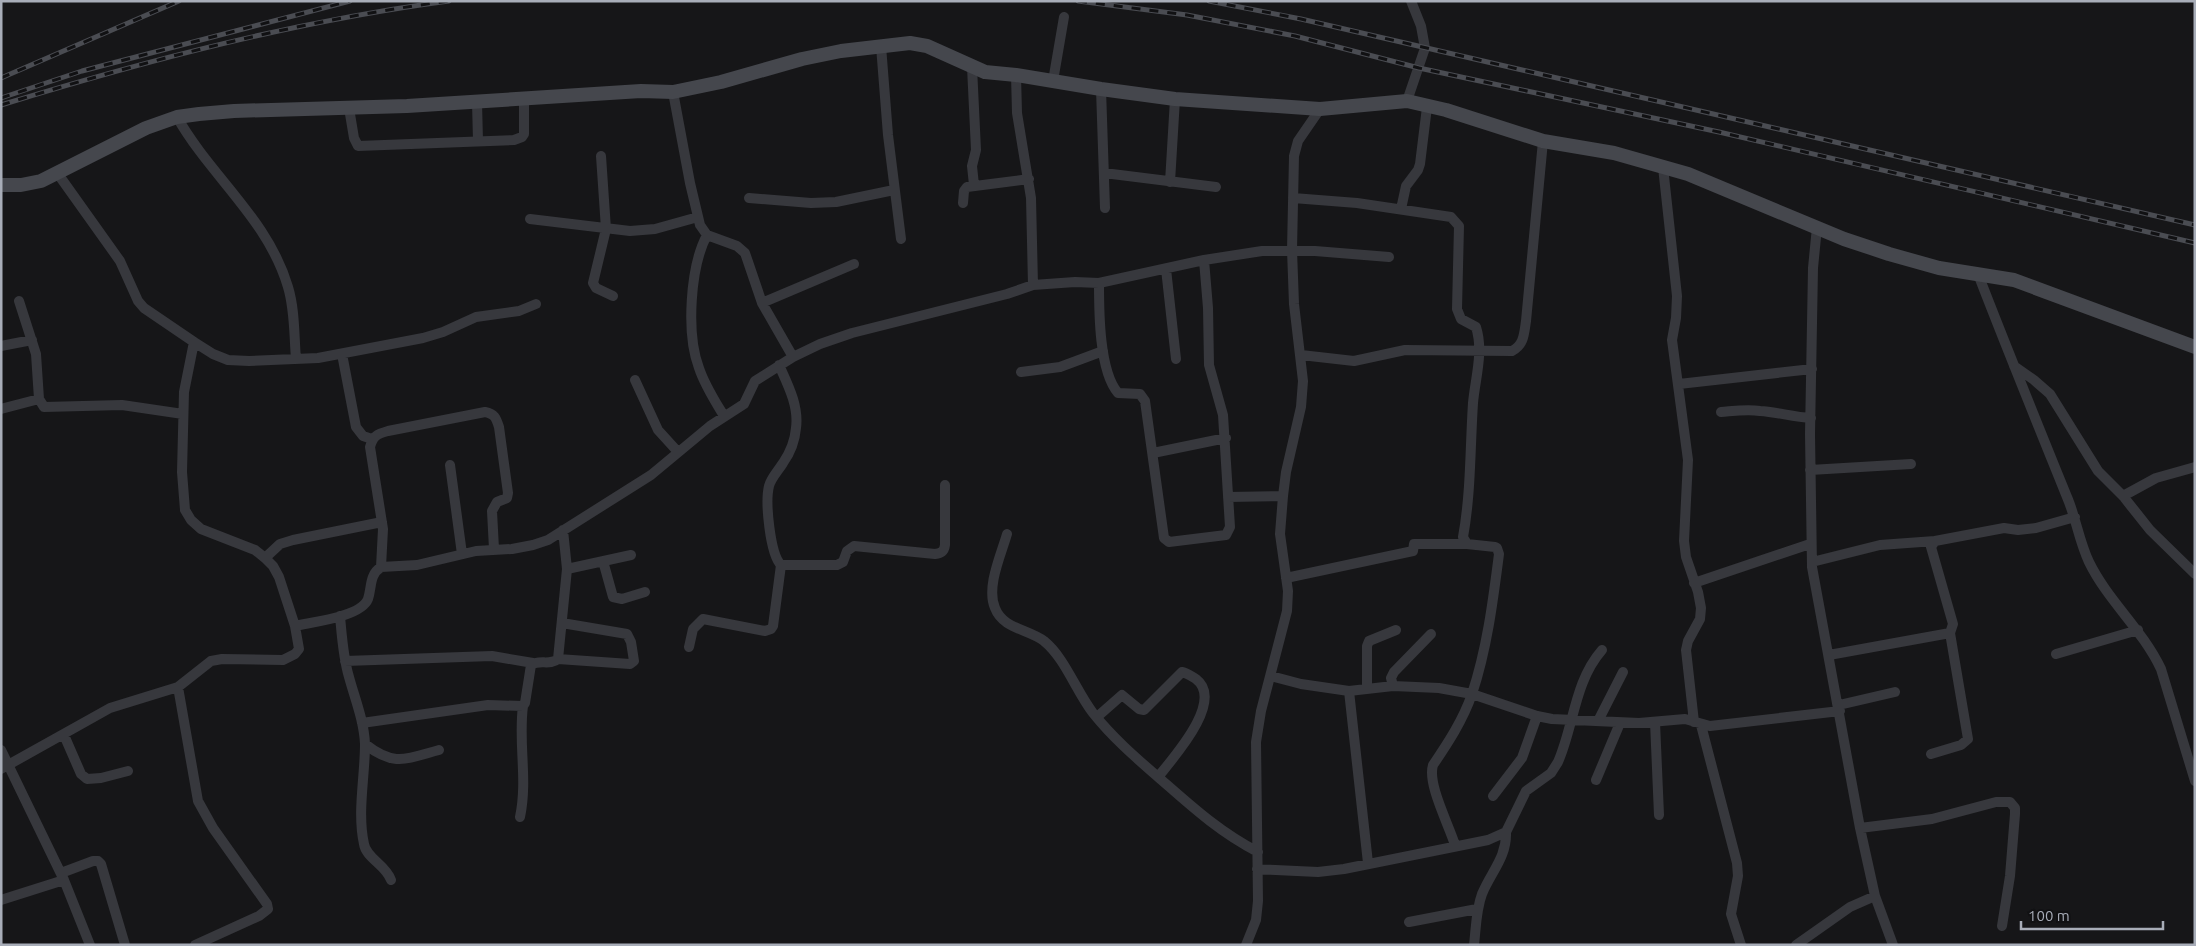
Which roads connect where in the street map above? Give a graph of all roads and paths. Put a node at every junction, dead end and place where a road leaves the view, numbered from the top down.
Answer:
1 (1412, 1) edge
2 (1064, 18) dead end
3 (881, 46) junction
4 (972, 67) junction
5 (1016, 74) junction
6 (1053, 81) junction
7 (1101, 89) junction
8 (673, 92) junction
9 (524, 99) junction
10 (1175, 99) junction
11 (1407, 101) junction
12 (477, 102) junction
13 (1427, 107) junction
14 (349, 108) junction
15 (1320, 109) junction
16 (177, 117) junction
17 (478, 141) junction
18 (1543, 141) junction
19 (601, 156) dead end
20 (1663, 167) junction
21 (1104, 173) junction
22 (58, 174) junction
23 (1029, 179) junction
24 (1170, 182) junction
25 (1, 185) edge
26 (974, 185) junction
27 (1216, 187) dead end
28 (894, 190) junction
29 (749, 198) dead end
30 (1293, 198) junction
31 (963, 203) dead end
32 (1105, 208) dead end
33 (1401, 209) junction
34 (698, 217) junction
35 (530, 219) dead end
36 (1817, 227) junction
37 (606, 229) junction
38 (707, 235) junction
39 (901, 239) dead end
40 (1292, 250) junction
41 (1389, 257) dead end
42 (1204, 260) junction
43 (854, 264) dead end
44 (1166, 269) junction
45 (1978, 274) junction
46 (1033, 284) junction
47 (1099, 284) junction
48 (613, 296) dead end
49 (20, 301) dead end
50 (762, 303) junction
51 (536, 304) dead end
52 (32, 340) junction
53 (194, 342) junction
54 (1, 346) edge
55 (2195, 347) edge
56 (1480, 350) junction
57 (1103, 351) junction
58 (342, 354) junction
59 (1301, 355) junction
60 (793, 357) junction
61 (1176, 359) dead end
62 (296, 360) junction
63 (779, 366) junction
64 (2014, 366) junction
65 (1812, 369) junction
66 (1021, 372) dead end
67 (635, 380) dead end
68 (1679, 384) junction
69 (39, 399) junction
70 (1, 409) edge
71 (1721, 412) dead end
72 (183, 414) junction
73 (724, 416) junction
74 (1811, 418) junction
75 (1226, 438) junction
76 (372, 439) junction
77 (678, 452) junction
78 (1153, 453) junction
79 (1911, 464) dead end
80 (450, 465) dead end
81 (2195, 467) edge
82 (1810, 470) junction
83 (945, 485) dead end
84 (1282, 496) junction
85 (2122, 496) junction
86 (1228, 497) junction
87 (2075, 517) junction
88 (382, 522) junction
89 (563, 530) junction
90 (1007, 534) dead end
91 (1935, 540) junction
92 (1467, 544) junction
93 (1810, 544) junction
94 (494, 549) junction
95 (462, 554) junction
96 (631, 554) dead end
97 (265, 558) junction
98 (603, 561) junction
99 (1812, 562) junction
100 (781, 565) junction
101 (381, 567) junction
102 (566, 569) junction
103 (2195, 574) edge
104 (1286, 578) junction
105 (1694, 583) junction
106 (645, 592) dead end
107 (340, 616) junction
108 (562, 623) junction
109 (295, 626) junction
110 (1396, 630) dead end
111 (2138, 630) junction
112 (1950, 633) junction
113 (1430, 634) dead end
114 (689, 647) dead end
115 (1602, 650) dead end
116 (2056, 654) dead end
117 (1829, 655) junction
118 (558, 659) junction
119 (345, 661) junction
120 (533, 663) junction
121 (1623, 672) dead end
122 (1271, 676) junction
123 (1393, 686) junction
124 (178, 687) junction
125 (1366, 689) junction
126 (1349, 691) junction
127 (1895, 692) dead end
128 (1472, 694) junction
129 (523, 706) junction
130 (1839, 708) junction
131 (1537, 716) junction
132 (1097, 717) junction
133 (1571, 719) junction
134 (1598, 721) junction
135 (1620, 722) junction
136 (1655, 722) junction
137 (362, 723) junction
138 (1697, 724) junction
139 (64, 735) junction
140 (364, 744) junction
141 (1, 750) edge
142 (439, 750) dead end
143 (1931, 754) dead end
144 (5, 767) edge
145 (128, 771) dead end
146 (1158, 777) junction
147 (1596, 780) dead end
148 (2195, 781) edge
149 (1493, 796) dead end
150 (1659, 815) dead end
151 (520, 817) dead end
152 (1860, 828) junction
153 (1506, 832) junction
154 (1456, 845) junction
155 (1258, 852) junction
156 (1368, 863) junction
157 (1257, 869) junction
158 (63, 877) junction
159 (391, 880) dead end
160 (1875, 896) junction
161 (1, 900) edge
162 (1477, 908) junction
163 (1409, 922) dead end
164 (2002, 926) dead end
165 (90, 945) edge
166 (125, 945) edge
167 (195, 945) edge
168 (1246, 945) edge
169 (1474, 945) edge
170 (1741, 945) edge
171 (1796, 945) edge
172 (1893, 945) edge

1 - 11 street
2 - 6 street
3 - 4 main road
3 - 8 main road
3 - 28 street
4 - 5 main road
4 - 26 street
5 - 6 main road
5 - 23 street
6 - 7 main road
7 - 10 main road
7 - 21 street
8 - 9 main road
8 - 34 street
9 - 12 main road
9 - 17 street
10 - 15 main road
10 - 24 street
11 - 13 main road
11 - 15 main road
12 - 14 main road
12 - 17 street
13 - 18 main road
13 - 33 street
14 - 16 main road
14 - 17 street
15 - 30 street
16 - 22 main road
16 - 62 street
18 - 20 main road
18 - 56 street
19 - 37 street
20 - 36 main road
20 - 68 street
21 - 24 street
21 - 32 street
22 - 25 main road
22 - 53 street
23 - 26 street
23 - 46 street
24 - 27 street
26 - 31 street
28 - 29 street
28 - 39 street
30 - 33 street
30 - 40 street
33 - 56 street
34 - 37 street
34 - 38 street
35 - 37 street
36 - 45 main road
36 - 65 street
37 - 48 street
38 - 50 street
38 - 73 street
40 - 41 street
40 - 42 street
40 - 59 street
42 - 44 street
42 - 75 street
43 - 50 street
44 - 47 street
44 - 61 street
45 - 55 main road
45 - 64 street
46 - 47 street
46 - 60 street
47 - 57 street
49 - 52 street
50 - 60 street
51 - 58 street
52 - 54 street
52 - 69 street
53 - 62 street
53 - 72 street
56 - 59 street
56 - 92 street
57 - 66 street
57 - 78 street
58 - 62 street
58 - 76 street
59 - 84 street
60 - 63 street
63 - 73 street
63 - 100 street
64 - 85 street
64 - 87 street
65 - 68 street
65 - 74 street
67 - 77 street
68 - 105 street
69 - 70 street
69 - 72 street
71 - 74 street
72 - 97 street
73 - 77 street
74 - 82 street
75 - 78 street
75 - 86 street
76 - 88 street
76 - 94 street
77 - 89 street
78 - 86 street
79 - 82 street
80 - 95 street
81 - 85 street
82 - 93 street
83 - 100 street
84 - 86 street
84 - 104 street
85 - 103 street
87 - 91 street
87 - 111 street
88 - 97 street
88 - 101 street
89 - 94 street
89 - 102 street
90 - 132 street
91 - 99 street
91 - 112 street
92 - 104 street
92 - 128 street
93 - 99 street
93 - 105 street
94 - 95 street
95 - 101 street
96 - 98 street
97 - 109 street
98 - 102 street
98 - 106 street
99 - 117 street
100 - 114 street
101 - 107 street
102 - 108 street
104 - 122 street
105 - 138 street
107 - 109 street
107 - 119 street
108 - 118 street
108 - 118 street
109 - 124 street
110 - 125 street
111 - 116 street
111 - 148 street
112 - 117 street
112 - 143 street
113 - 123 street
115 - 133 street
117 - 130 street
118 - 120 street
119 - 120 street
119 - 137 street
120 - 129 street
121 - 134 street
122 - 126 street
122 - 155 street
123 - 125 street
123 - 128 street
124 - 139 street
124 - 167 street
125 - 126 street
126 - 156 street
127 - 130 street
128 - 131 street
128 - 154 street
129 - 137 street
129 - 151 street
130 - 138 street
130 - 152 street
131 - 133 street
131 - 149 street
132 - 146 street
132 - 146 street
133 - 134 street
133 - 153 street
134 - 135 street
135 - 136 street
135 - 147 street
136 - 138 street
136 - 150 street
137 - 140 street
138 - 170 street
139 - 144 street
139 - 145 street
140 - 142 street
140 - 159 street
141 - 144 street
144 - 158 street
146 - 155 street
152 - 160 street
152 - 164 street
153 - 154 street
153 - 162 street
154 - 156 street
155 - 157 street
156 - 157 street
157 - 168 street
158 - 161 street
158 - 165 street
158 - 166 street
160 - 171 street
160 - 172 street
162 - 163 street
162 - 169 street

